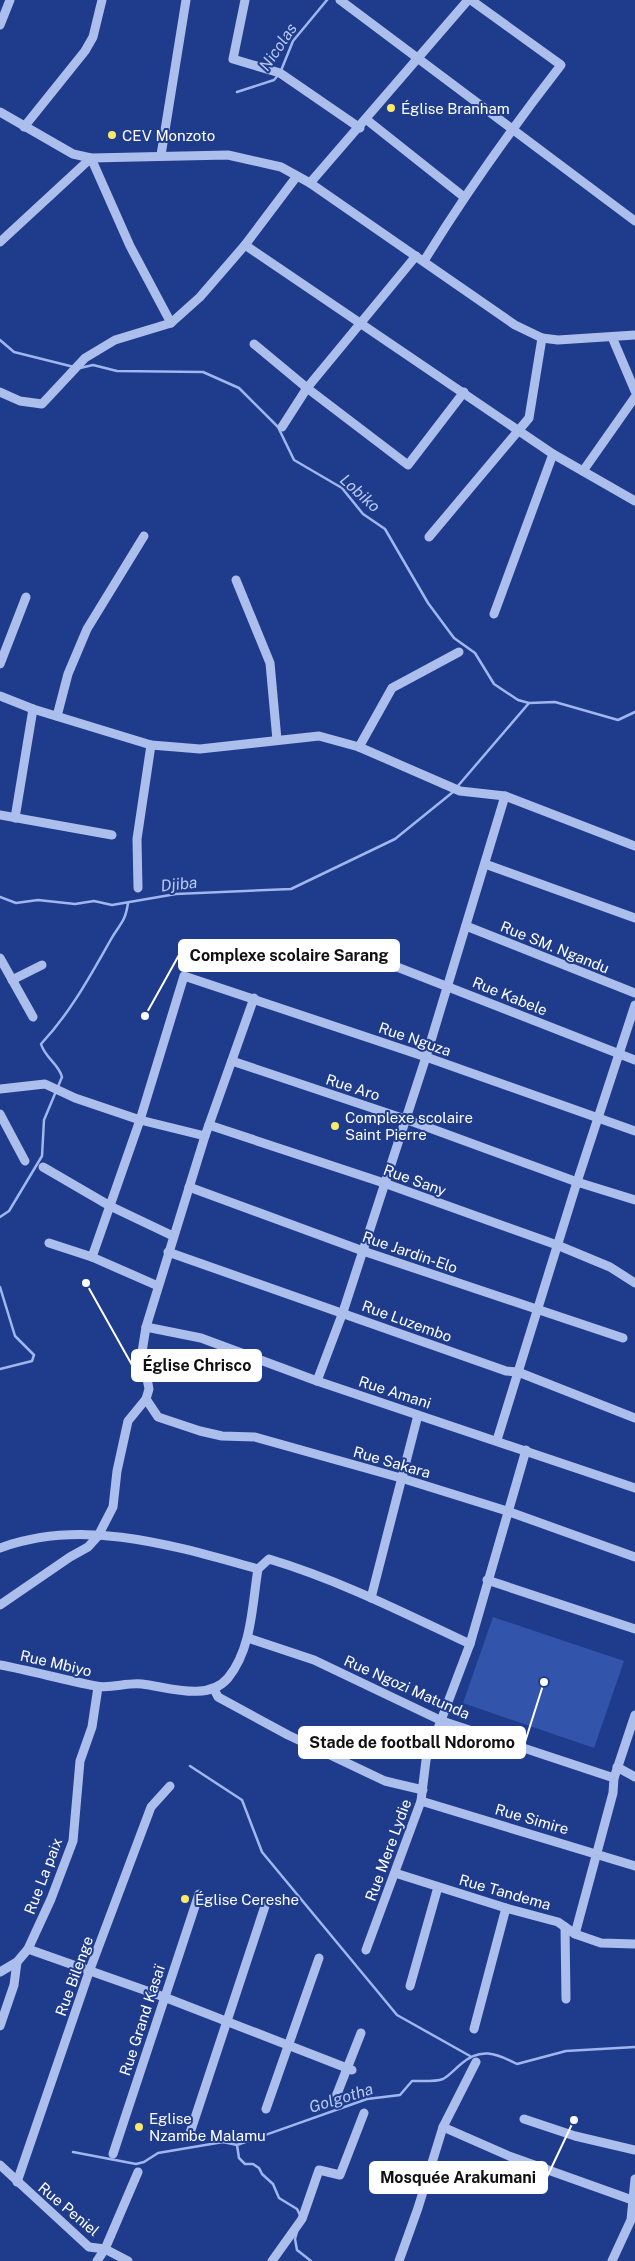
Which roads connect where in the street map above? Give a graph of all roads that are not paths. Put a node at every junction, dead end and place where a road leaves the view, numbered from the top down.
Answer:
1 (10, 0) edge
2 (102, 0) edge
3 (186, 0) edge
4 (245, 0) edge
5 (340, 0) edge
6 (468, 0) edge
7 (471, 0) edge
8 (0, 25) edge
9 (418, 59) junction
10 (0, 112) edge
11 (367, 120) junction
12 (24, 127) junction
13 (360, 128) junction
14 (511, 128) junction
15 (162, 156) junction
16 (91, 158) junction
17 (297, 176) junction
18 (310, 183) junction
19 (464, 197) junction
20 (635, 221) edge
21 (0, 242) edge
22 (245, 245) junction
23 (420, 259) junction
24 (171, 323) junction
25 (362, 323) junction
26 (635, 335) edge
27 (612, 337) junction
28 (542, 338) junction
29 (254, 344) dead end
30 (307, 388) junction
31 (635, 391) edge
32 (0, 392) edge
33 (464, 392) junction
34 (635, 397) edge
35 (282, 427) dead end
36 (519, 430) junction
37 (553, 454) junction
38 (583, 471) junction
39 (635, 501) edge
40 (144, 536) dead end
41 (429, 537) dead end
42 (236, 580) dead end
43 (26, 597) dead end
44 (494, 614) dead end
45 (459, 652) dead end
46 (0, 664) edge
47 (0, 696) edge
48 (33, 708) junction
49 (57, 716) junction
50 (277, 740) junction
51 (151, 744) junction
52 (359, 747) junction
53 (505, 796) junction
54 (0, 815) edge
55 (15, 818) junction
56 (112, 836) dead end
57 (635, 846) edge
58 (485, 864) junction
59 (138, 888) dead end
60 (635, 918) edge
61 (466, 926) junction
62 (0, 958) edge
63 (374, 958) dead end
64 (42, 965) dead end
65 (12, 980) junction
66 (449, 986) junction
67 (635, 993) edge
68 (254, 998) junction
69 (635, 1005) edge
70 (33, 1016) dead end
71 (619, 1055) junction
72 (426, 1057) junction
73 (635, 1060) edge
74 (232, 1061) junction
75 (0, 1089) edge
76 (0, 1114) edge
77 (406, 1118) junction
78 (140, 1120) junction
79 (598, 1120) junction
80 (209, 1125) junction
81 (635, 1131) edge
82 (205, 1136) junction
83 (25, 1161) dead end
84 (43, 1167) dead end
85 (577, 1182) junction
86 (384, 1183) junction
87 (189, 1187) junction
88 (635, 1200) edge
89 (110, 1206) junction
90 (173, 1236) junction
91 (49, 1243) dead end
92 (557, 1245) junction
93 (363, 1251) junction
94 (168, 1252) junction
95 (92, 1257) junction
96 (635, 1283) edge
97 (158, 1286) junction
98 (537, 1309) junction
99 (343, 1312) junction
100 (146, 1327) junction
101 (623, 1338) dead end
102 (518, 1372) junction
103 (317, 1380) junction
104 (146, 1399) junction
105 (418, 1414) junction
106 (635, 1418) edge
107 (497, 1440) junction
108 (526, 1450) junction
109 (401, 1478) junction
110 (635, 1488) edge
111 (507, 1511) junction
112 (98, 1536) junction
113 (0, 1548) edge
114 (635, 1557) edge
115 (258, 1570) junction
116 (487, 1580) junction
117 (371, 1598) junction
118 (0, 1605) edge
119 (635, 1629) edge
120 (248, 1638) junction
121 (470, 1644) junction
122 (0, 1665) edge
123 (98, 1687) junction
124 (214, 1689) junction
125 (635, 1715) edge
126 (442, 1721) junction
127 (617, 1767) junction
128 (635, 1777) edge
129 (614, 1778) junction
130 (170, 1786) dead end
131 (423, 1790) junction
132 (421, 1801) junction
133 (596, 1853) junction
134 (635, 1866) edge
135 (395, 1873) junction
136 (438, 1887) junction
137 (199, 1894) dead end
138 (265, 1906) dead end
139 (506, 1908) junction
140 (565, 1927) junction
141 (575, 1934) junction
142 (635, 1944) edge
143 (28, 1949) junction
144 (366, 1950) dead end
145 (320, 1958) dead end
146 (17, 1962) junction
147 (0, 1972) edge
148 (89, 1972) junction
149 (410, 1986) dead end
150 (164, 1997) junction
151 (566, 1999) dead end
152 (226, 2021) junction
153 (0, 2026) edge
154 (474, 2029) dead end
155 (361, 2033) dead end
156 (290, 2044) junction
157 (476, 2062) dead end
158 (350, 2068) junction
159 (335, 2099) dead end
160 (266, 2110) dead end
161 (364, 2113) dead end
162 (524, 2119) dead end
163 (442, 2127) junction
164 (190, 2134) dead end
165 (635, 2150) edge
166 (113, 2154) dead end
167 (0, 2165) edge
168 (138, 2172) dead end
169 (635, 2179) edge
170 (17, 2182) junction
171 (634, 2201) edge
172 (105, 2249) junction
173 (97, 2261) edge
174 (128, 2261) edge
175 (273, 2261) edge
176 (399, 2261) edge
177 (612, 2261) edge

1 - 8 street
2 - 12 street
3 - 15 street
4 - 13 street
5 - 9 street
6 - 9 street
7 - 14 street
9 - 11 street
9 - 14 street
10 - 12 street
11 - 13 street
11 - 19 street
12 - 16 street
13 - 18 street
14 - 19 street
14 - 20 street
15 - 16 street
15 - 17 street
16 - 21 street
16 - 24 street
17 - 18 street
17 - 22 street
18 - 23 street
19 - 23 street
22 - 24 street
22 - 25 street
23 - 25 street
23 - 28 street
24 - 32 street
25 - 30 street
25 - 33 street
26 - 27 street
27 - 28 street
27 - 31 street
28 - 36 street
29 - 30 street
30 - 33 street
30 - 35 street
33 - 36 street
34 - 38 street
36 - 37 street
36 - 41 street
37 - 38 street
37 - 44 street
38 - 39 street
40 - 49 street
42 - 50 street
43 - 46 street
45 - 52 street
47 - 48 street
48 - 49 street
48 - 55 street
49 - 51 street
50 - 51 street
50 - 52 street
51 - 59 street
52 - 53 street
53 - 57 street
53 - 58 street
54 - 55 street
55 - 56 street
58 - 60 street
58 - 61 street
61 - 66 street
61 - 67 street, Rue SM. Ngandu
62 - 65 street
63 - 66 street, Rue Kabele
64 - 65 street
65 - 70 street
66 - 71 street, Rue Kabele
66 - 72 street
68 - 72 street, Rue Nguza
68 - 74 street
68 - 78 street, Rue Nguza
69 - 71 street
71 - 73 street, Rue Kabele
71 - 79 street
72 - 77 street
72 - 79 street, Rue Nguza
74 - 77 street, Rue Aro
74 - 80 street
75 - 78 street
76 - 83 street
77 - 85 street, Rue Aro
77 - 86 street
78 - 82 street
78 - 89 street
79 - 81 street, Rue Nguza
79 - 85 street
80 - 82 street
80 - 86 street, Rue Sany
82 - 87 street
84 - 89 street
85 - 88 street, Rue Aro
85 - 92 street
86 - 92 street, Rue Sany
86 - 93 street
87 - 90 street
87 - 93 street, Rue Jardin-Elo
89 - 90 street
89 - 95 street
90 - 94 street
91 - 95 street
92 - 96 street, Rue Sany
92 - 98 street
93 - 98 street, Rue Jardin-Elo
93 - 99 street
94 - 97 street
94 - 99 street, Rue Luzembo
95 - 97 street
97 - 100 street
98 - 101 street, Rue Jardin-Elo
98 - 102 street
99 - 102 street, Rue Luzembo
99 - 103 street
100 - 103 street, Rue Amani
100 - 104 street
102 - 106 street, Rue Luzembo
102 - 107 street
103 - 105 street, Rue Amani
104 - 109 street, Rue Sakara
104 - 112 street
105 - 107 street, Rue Amani
105 - 109 street
107 - 108 street, Rue Amani
108 - 110 street, Rue Amani
108 - 111 street, Rue Mere Lydie
109 - 111 street, Rue Sakara
109 - 117 street
111 - 114 street, Rue Sakara
111 - 116 street, Rue Mere Lydie
112 - 113 street
112 - 115 street
112 - 118 street
115 - 117 street
115 - 120 street
116 - 119 street
116 - 121 street, Rue Mere Lydie
117 - 121 street
120 - 124 street
120 - 126 street, Rue Ngozi Matunda
121 - 126 street, Rue Mere Lydie
122 - 123 street, Rue Mbiyo
123 - 124 street, Rue Mbiyo
123 - 143 street, Rue La paix
124 - 131 street
125 - 127 street
126 - 129 street, Rue Ngozi Matunda
126 - 131 street, Rue Mere Lydie
127 - 128 street
127 - 129 street
129 - 133 street
130 - 148 street, Rue Bilenge
131 - 132 street, Rue Mere Lydie
132 - 133 street, Rue Simire
132 - 135 street, Rue Mere Lydie
133 - 134 street, Rue Simire
133 - 141 street
135 - 136 street, Rue Tandema
135 - 144 street, Rue Mere Lydie
136 - 139 street, Rue Tandema
136 - 149 street
137 - 150 street, Rue Grand Kasaï
138 - 152 street
139 - 140 street, Rue Tandema
139 - 154 street
140 - 141 street, Rue Tandema
140 - 151 street
141 - 142 street, Rue Tandema
143 - 146 street, Rue La paix
143 - 148 street
145 - 156 street
146 - 147 street, Rue La paix
146 - 153 street
148 - 150 street
148 - 170 street, Rue Bilenge
150 - 152 street
150 - 166 street, Rue Grand Kasaï
152 - 156 street
152 - 164 street
155 - 158 street
156 - 158 street
156 - 160 street
157 - 163 street
158 - 159 street
161 - 175 street
162 - 165 street
163 - 171 street
163 - 176 street
167 - 170 street, Rue Peniel
168 - 172 street
169 - 171 street
170 - 172 street, Rue Peniel
171 - 177 street
172 - 173 street
172 - 174 street, Rue Peniel

